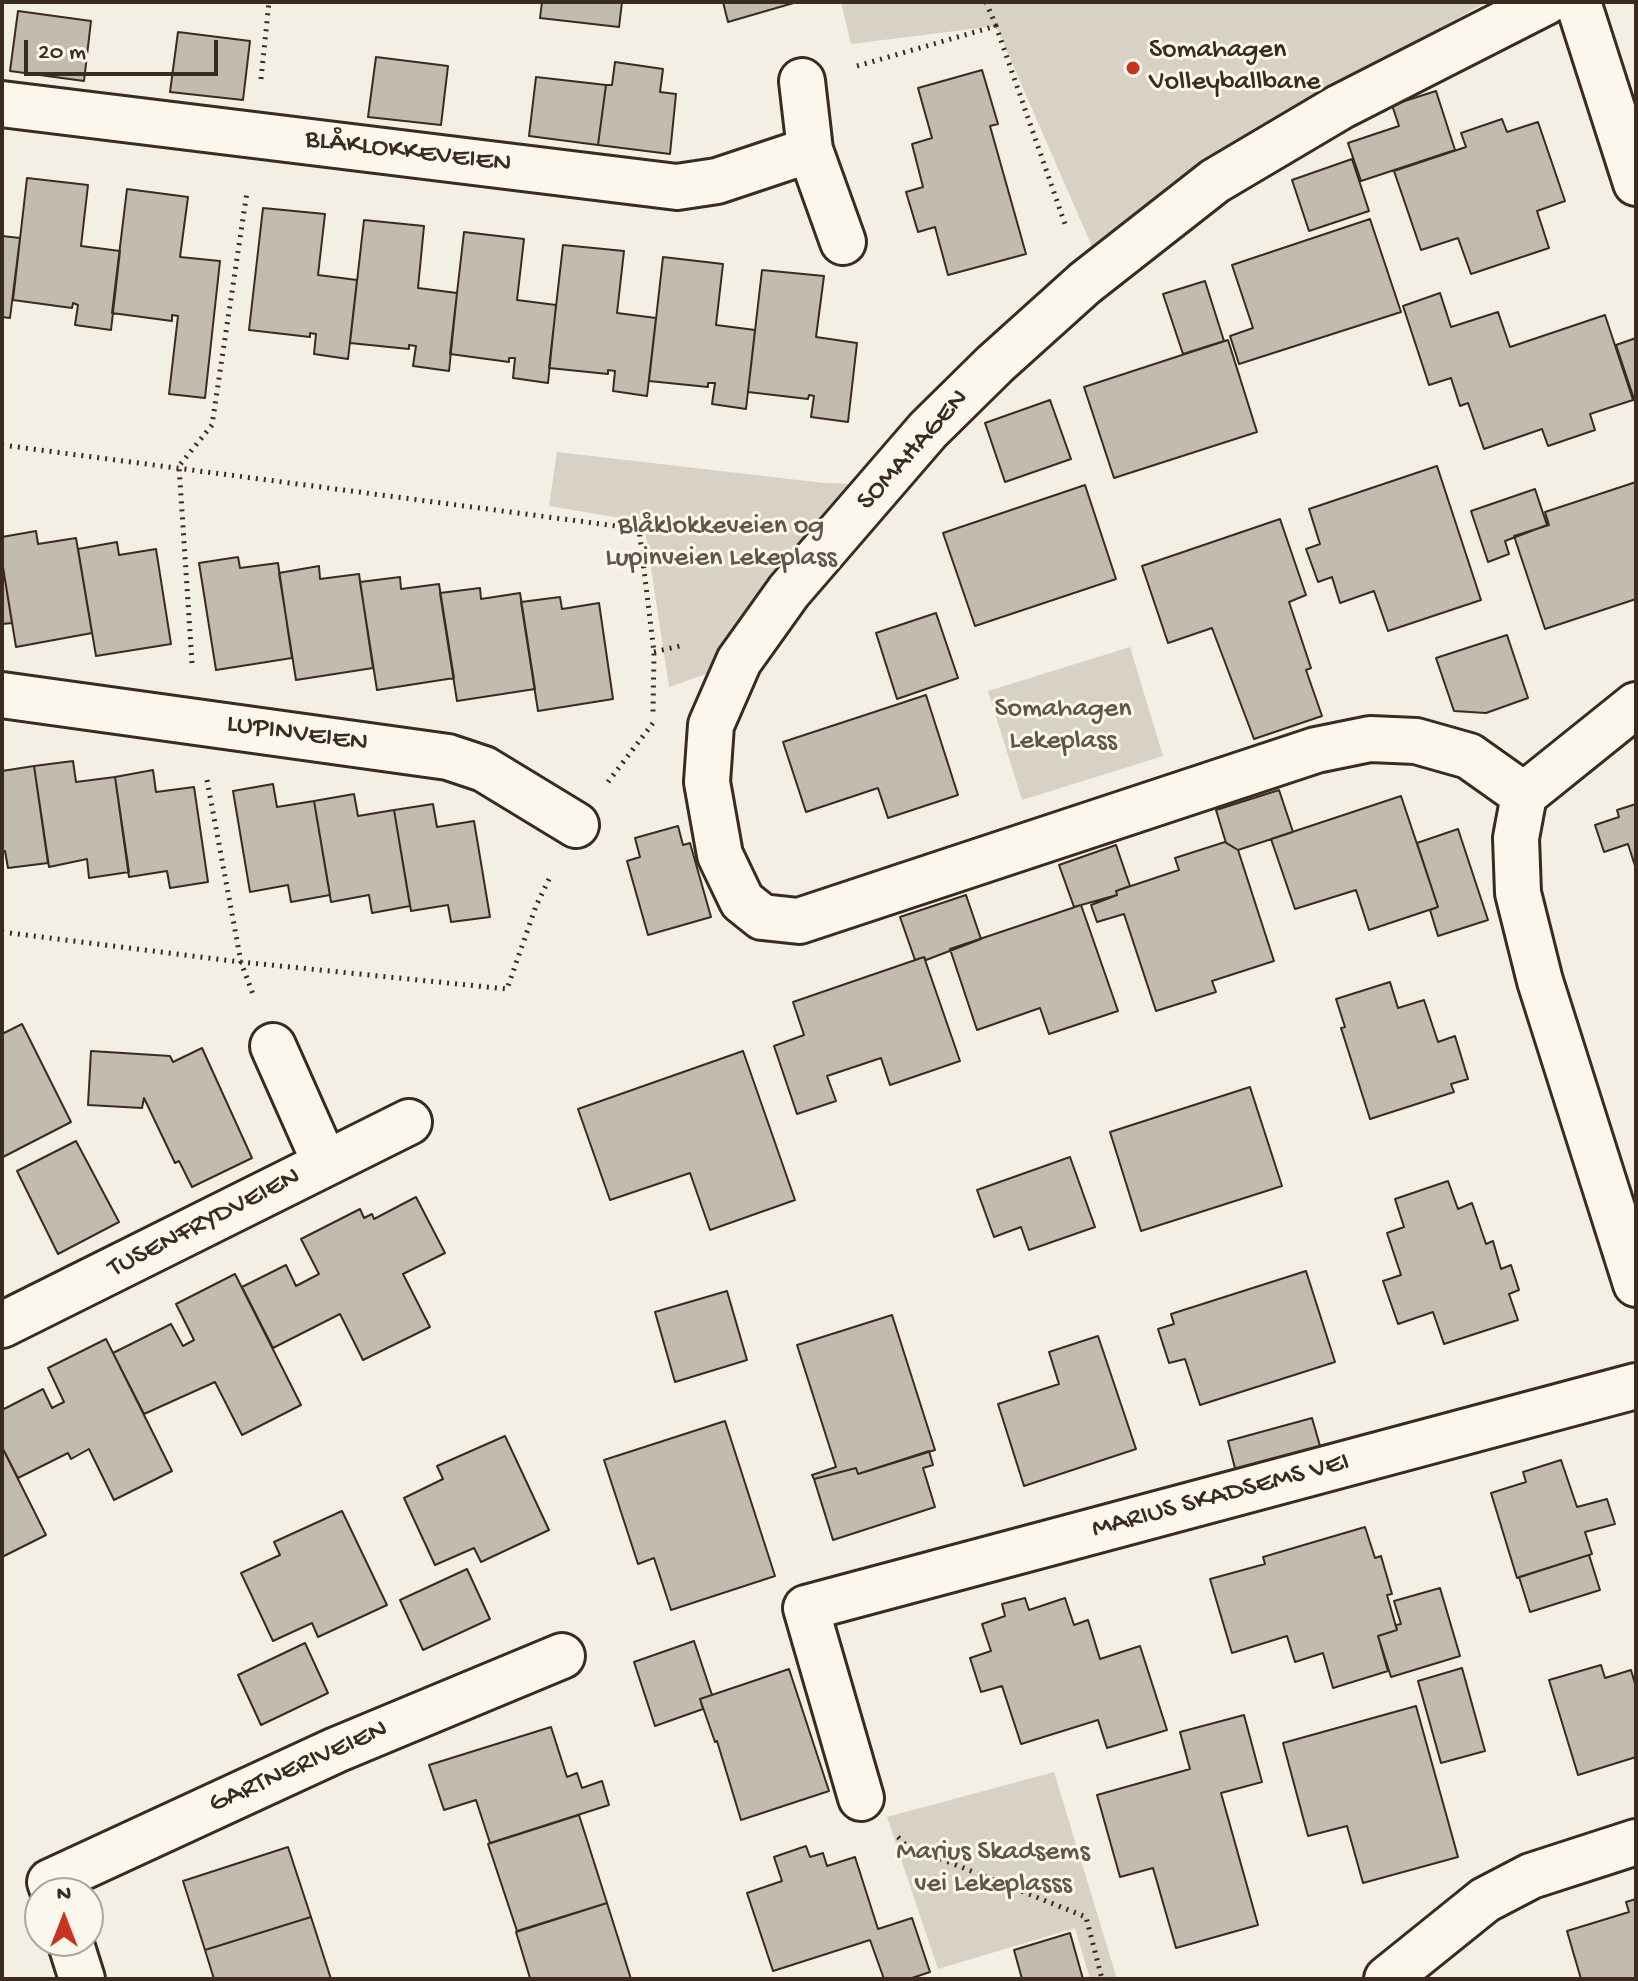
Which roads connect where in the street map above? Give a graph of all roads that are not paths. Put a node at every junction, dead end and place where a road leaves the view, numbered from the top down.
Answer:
1 (1546, 2) edge
2 (1578, 2) edge
3 (802, 81) road end
4 (2, 104) edge
5 (810, 150) junction
6 (1636, 183) edge
7 (843, 242) dead end
8 (2, 695) edge
9 (1636, 705) edge
10 (1524, 795) junction
11 (576, 825) road end
12 (273, 1046) road end
13 (409, 1122) dead end
14 (325, 1163) junction
15 (1636, 1284) edge
16 (2, 1325) edge
17 (1636, 1386) edge
18 (562, 1656) dead end
19 (861, 1798) road end
20 (1636, 1842) edge
21 (61, 1877) edge
22 (75, 1957) edge
23 (82, 1979) edge
24 (1387, 1979) edge

1 - 10 street, SOMAHAGEN
2 - 6 street
3 - 5 street
4 - 5 street, BLÅKLOKKEVEIEN
5 - 7 street
8 - 11 street, LUPINVEIEN
9 - 10 street
10 - 15 street
12 - 14 street
13 - 14 street, TUSENFRYDVEIEN
14 - 16 street, TUSENFRYDVEIEN
17 - 19 street, MARIUS SKADSEMS VEI
18 - 21 street, GARTNERIVEIEN
20 - 24 street
22 - 23 street

